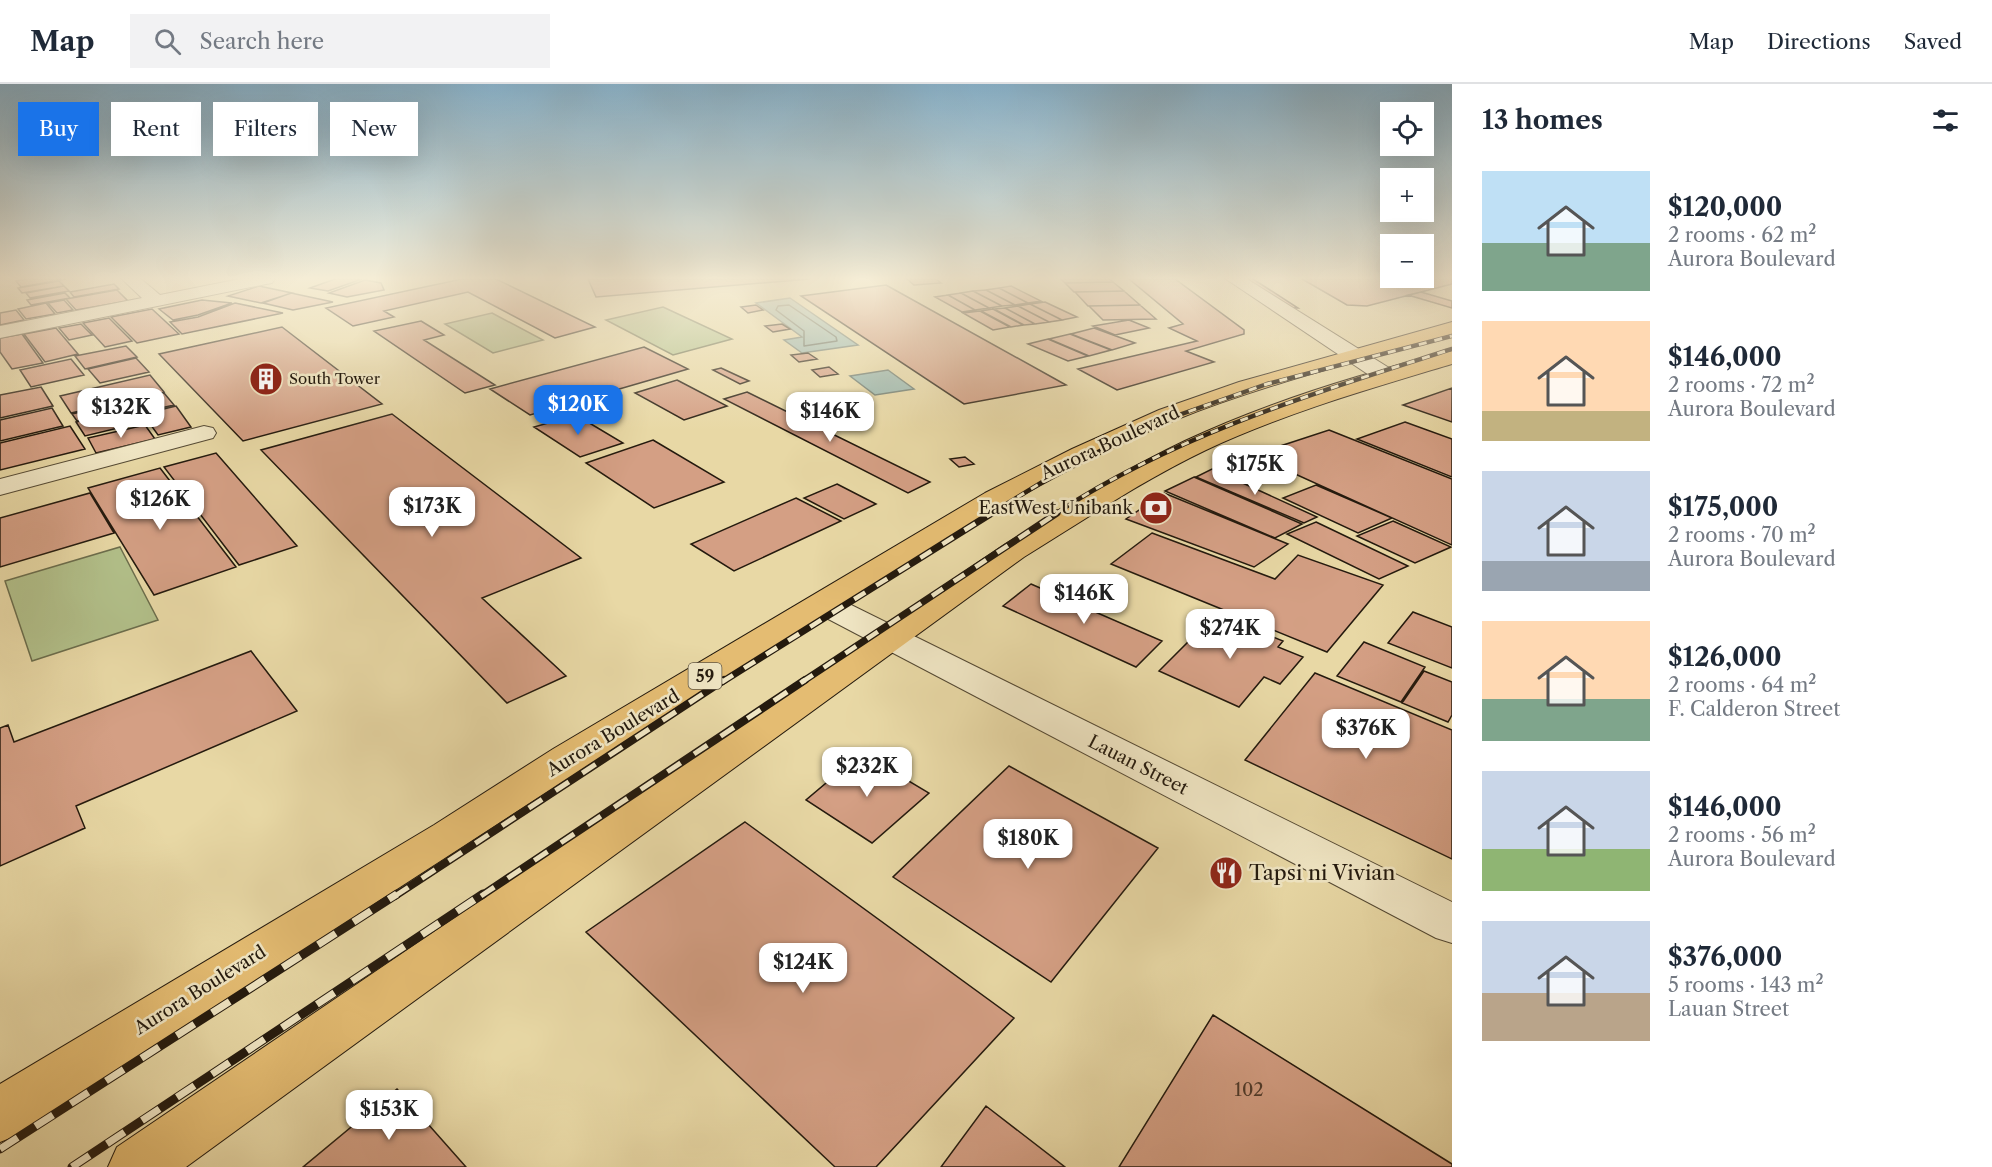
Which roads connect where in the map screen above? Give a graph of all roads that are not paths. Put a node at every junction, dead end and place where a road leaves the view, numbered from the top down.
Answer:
1 (1314, 330) edge
2 (1447, 330) edge
3 (1355, 356) junction
4 (1452, 357) edge
5 (1386, 376) junction
6 (204, 433) dead end
7 (0, 487) edge
8 (824, 604) junction
9 (891, 640) junction
10 (1452, 924) edge
11 (0, 1115) edge
12 (137, 1167) edge

1 - 3 street
2 - 3 main road, Aurora Boulevard / 59
3 - 5 street
3 - 8 main road, Aurora Boulevard / 59
4 - 5 main road
5 - 9 main road
6 - 7 street
8 - 9 street, Lauan Street
8 - 11 main road, Aurora Boulevard / 59
9 - 10 street, Lauan Street
9 - 12 main road

